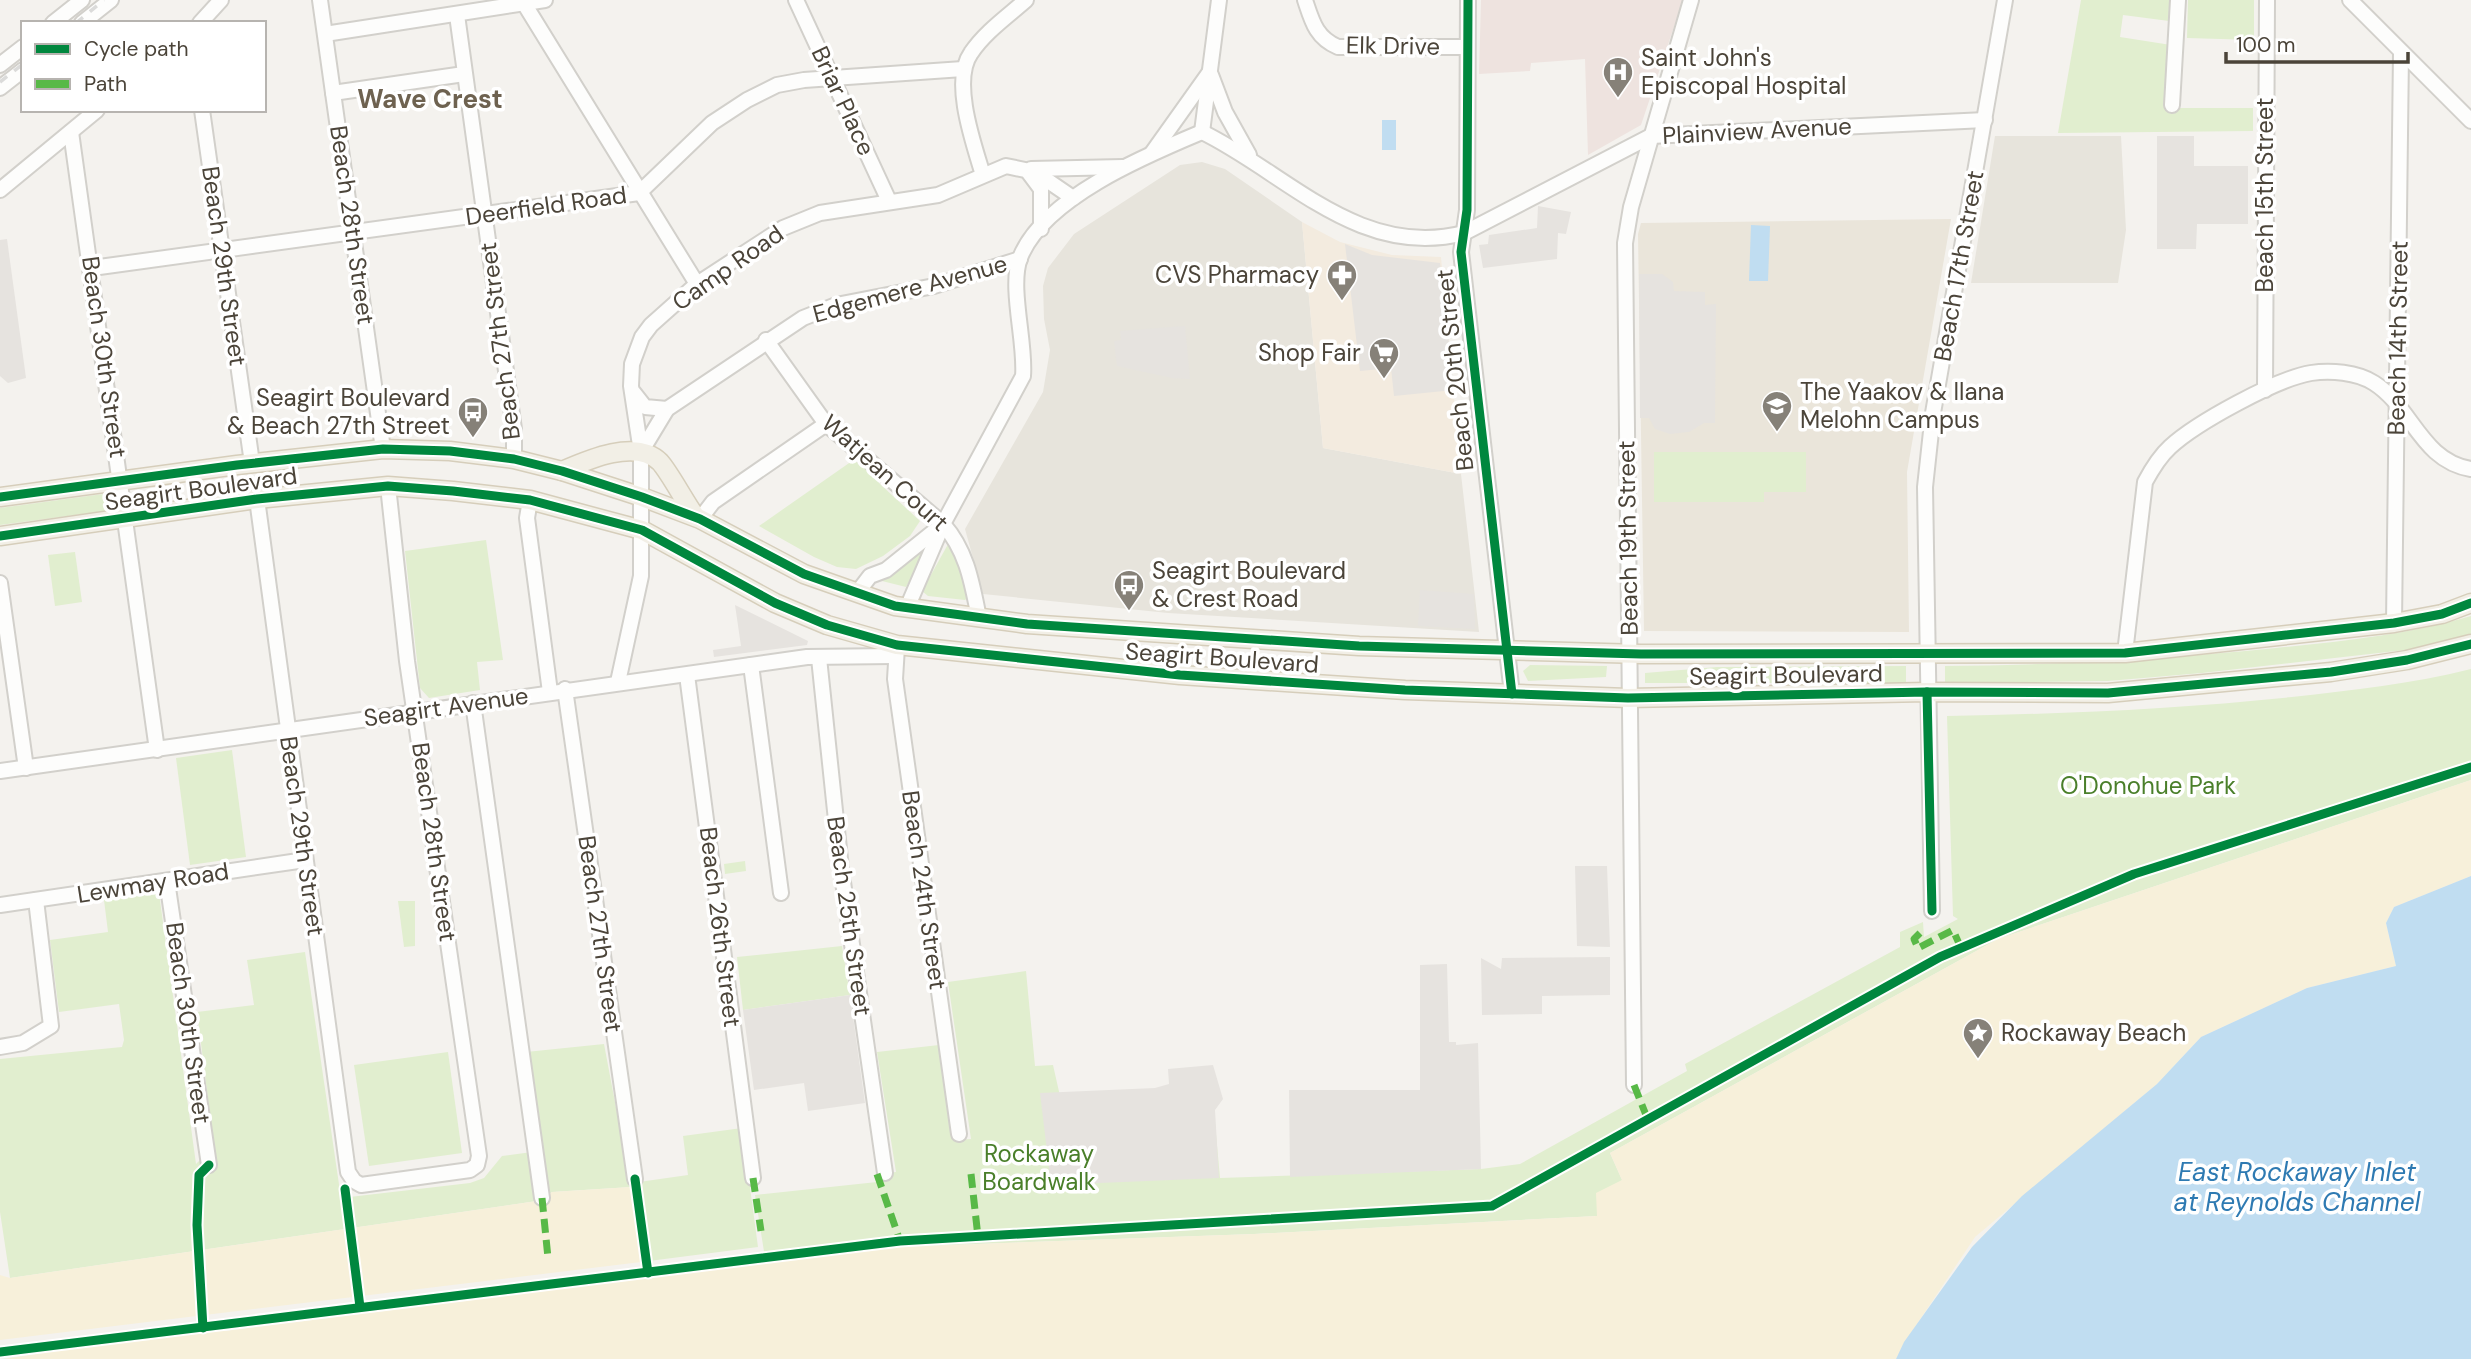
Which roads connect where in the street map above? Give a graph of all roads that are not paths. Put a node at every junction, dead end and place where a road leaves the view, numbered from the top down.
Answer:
1 (82, 0) edge
2 (111, 0) edge
3 (221, 0) edge
4 (320, 0) edge
5 (545, 0) edge
6 (796, 0) edge
7 (1027, 0) edge
8 (1219, 0) edge
9 (1305, 0) edge
10 (1468, 0) edge
11 (1691, 0) edge
12 (2005, 0) edge
13 (2178, 0) edge
14 (2267, 0) edge
15 (2350, 0) edge
16 (522, 1) edge
17 (457, 15) junction
18 (56, 21) edge
19 (85, 21) edge
20 (202, 21) edge
21 (325, 34) junction
22 (1467, 47) junction
23 (21, 49) edge
24 (2401, 52) junction
25 (0, 65) edge
26 (963, 69) junction
27 (21, 72) edge
28 (1210, 72) junction
29 (464, 74) junction
30 (833, 79) junction
31 (0, 88) edge
32 (333, 93) junction
33 (2172, 105) dead end
34 (95, 112) edge
35 (202, 112) edge
36 (1985, 120) junction
37 (2471, 121) edge
38 (71, 132) junction
39 (1202, 132) junction
40 (1651, 136) junction
41 (1152, 153) junction
42 (1254, 161) junction
43 (1123, 167) junction
44 (1026, 169) junction
45 (983, 175) junction
46 (0, 190) edge
47 (639, 193) junction
48 (1073, 198) junction
49 (889, 201) junction
50 (484, 215) junction
51 (1041, 229) junction
52 (353, 233) junction
53 (1464, 233) junction
54 (221, 251) junction
55 (1020, 259) junction
56 (92, 268) junction
57 (697, 284) junction
58 (766, 340) junction
59 (632, 386) junction
60 (2265, 390) junction
61 (2396, 401) junction
62 (667, 409) junction
63 (826, 424) junction
64 (383, 449) junction
65 (641, 452) junction
66 (514, 459) junction
67 (252, 463) junction
68 (2471, 469) edge
69 (562, 471) junction
70 (120, 480) junction
71 (388, 486) junction
72 (0, 497) edge
73 (642, 497) junction
74 (257, 499) junction
75 (530, 500) junction
76 (698, 518) junction
77 (125, 519) junction
78 (943, 524) junction
79 (642, 530) junction
80 (0, 536) edge
81 (0, 583) edge
82 (857, 593) junction
83 (2471, 603) edge
84 (907, 608) junction
85 (979, 618) junction
86 (2395, 623) junction
87 (2471, 644) edge
88 (896, 651) junction
89 (1506, 651) junction
90 (2125, 653) junction
91 (1629, 654) junction
92 (1926, 655) junction
93 (819, 658) junction
94 (751, 665) junction
95 (687, 675) junction
96 (618, 682) junction
97 (557, 690) junction
98 (1927, 692) junction
99 (1512, 694) junction
100 (1628, 698) junction
101 (473, 703) junction
102 (415, 711) junction
103 (288, 731) junction
104 (157, 750) junction
105 (26, 768) junction
106 (0, 771) edge
107 (305, 860) junction
108 (167, 881) junction
109 (781, 893) dead end
110 (36, 900) junction
111 (0, 905) edge
112 (1932, 911) dead end
113 (0, 1047) edge
114 (1634, 1085) dead end
115 (959, 1134) dead end
116 (209, 1165) dead end
117 (348, 1172) joint
118 (885, 1173) dead end
119 (753, 1178) dead end
120 (635, 1179) dead end
121 (542, 1198) dead end

1 - 18 street
2 - 19 street
3 - 20 street
4 - 21 street, Beach 28th Street
5 - 16 street
6 - 30 street, Briar Place
7 - 26 street
8 - 28 street
9 - 22 street, Elk Drive
10 - 22 street, Beach 20th Street
11 - 40 street, Beach 19th Street
12 - 36 street, Beach 17th Street
13 - 33 street
14 - 60 street, Beach 15th Street
15 - 24 street
16 - 17 street
16 - 47 street
17 - 21 street
17 - 29 street, Beach 27th Street
21 - 32 street, Beach 28th Street
22 - 53 street, Beach 20th Street
23 - 25 street
24 - 37 street
24 - 61 street, Beach 14th Street
26 - 30 street, Deerfield Road
26 - 45 street
27 - 31 street
28 - 39 street
28 - 41 street
28 - 42 street
29 - 32 street
29 - 50 street, Beach 27th Street
30 - 47 street, Deerfield Road
30 - 49 street, Briar Place
32 - 52 street, Beach 28th Street
34 - 38 street
35 - 54 street, Beach 29th Street
36 - 40 street, Plainview Avenue
36 - 92 street, Beach 17th Street
38 - 46 street
38 - 56 street, Beach 30th Street
39 - 41 street
39 - 42 street, Plainview Avenue
40 - 53 street, Plainview Avenue
40 - 91 street, Beach 19th Street
41 - 43 street
42 - 53 street, Plainview Avenue
43 - 44 street, Camp Road
43 - 48 street
44 - 45 street, Camp Road
44 - 48 street
44 - 51 street
45 - 49 street, Camp Road
47 - 50 street, Deerfield Road
47 - 57 street
48 - 51 street
49 - 57 street, Camp Road
50 - 52 street, Deerfield Road
50 - 66 street, Beach 27th Street
51 - 55 street
52 - 54 street, Deerfield Road
52 - 64 street, Beach 28th Street
53 - 89 street, Beach 20th Street
54 - 56 street, Deerfield Road
54 - 67 street, Beach 29th Street
55 - 58 street, Edgemere Avenue
55 - 78 street
56 - 70 street, Beach 30th Street
57 - 59 street, Camp Road
58 - 62 street, Edgemere Avenue
58 - 63 street, Watjean Court
59 - 62 street
59 - 65 street, Camp Road
60 - 61 street
60 - 90 street
61 - 68 street
61 - 86 street, Beach 14th Street
62 - 65 street, Edgemere Avenue
63 - 76 street
63 - 78 street, Watjean Court
64 - 66 main road, Seagirt Boulevard
64 - 67 main road, Seagirt Boulevard
65 - 69 main road
65 - 73 street, Camp Road
65 - 76 main road
66 - 69 main road, Seagirt Boulevard
67 - 70 main road, Seagirt Boulevard
69 - 73 main road, Seagirt Boulevard
70 - 72 main road, Seagirt Boulevard
70 - 77 street, Beach 30th Street
71 - 74 main road, Seagirt Boulevard
71 - 75 main road, Seagirt Boulevard
71 - 102 street, Beach 28th Street
73 - 76 main road, Seagirt Boulevard
73 - 79 street, Camp Road
74 - 77 main road, Seagirt Boulevard
74 - 103 street, Beach 29th Street
75 - 79 main road, Seagirt Boulevard
75 - 97 street, Beach 27th Street
76 - 82 main road, Seagirt Boulevard
77 - 80 main road, Seagirt Boulevard
77 - 104 street, Beach 30th Street
78 - 82 street
78 - 84 street
78 - 85 street, Watjean Court
79 - 88 main road, Seagirt Boulevard
79 - 96 street, Camp Road
81 - 105 street
82 - 84 main road, Seagirt Boulevard
83 - 86 main road, Seagirt Boulevard
84 - 85 main road, Seagirt Boulevard
85 - 89 main road, Seagirt Boulevard
86 - 90 main road, Seagirt Boulevard
87 - 98 main road, Seagirt Boulevard
88 - 93 street, Seagirt Avenue
88 - 99 main road, Seagirt Boulevard
88 - 115 street, Beach 24th Street
89 - 91 main road, Seagirt Boulevard
89 - 99 street, Beach 20th Street
90 - 92 main road, Seagirt Boulevard
91 - 92 main road, Seagirt Boulevard
91 - 100 street, Beach 19th Street
92 - 98 street, Beach 17th Street
93 - 94 street, Seagirt Avenue
93 - 118 street, Beach 25th Street
94 - 95 street, Seagirt Avenue
94 - 109 street
95 - 96 street, Seagirt Avenue
95 - 119 street, Beach 26th Street
96 - 97 street, Seagirt Avenue
97 - 101 street, Seagirt Avenue
97 - 120 street, Beach 27th Street
98 - 100 main road, Seagirt Boulevard
98 - 112 street, Beach 17th Street
99 - 100 main road, Seagirt Boulevard
100 - 114 street, Beach 19th Street
101 - 102 street, Seagirt Avenue
101 - 121 street
102 - 103 street, Seagirt Avenue
102 - 117 street, Beach 28th Street
103 - 104 street, Seagirt Avenue
103 - 107 street, Beach 29th Street
104 - 105 street, Seagirt Avenue
105 - 106 street, Seagirt Avenue
107 - 108 street, Lewmay Road
107 - 117 street, Beach 29th Street
108 - 110 street, Lewmay Road
108 - 116 street, Beach 30th Street
110 - 111 street, Lewmay Road
110 - 113 street

